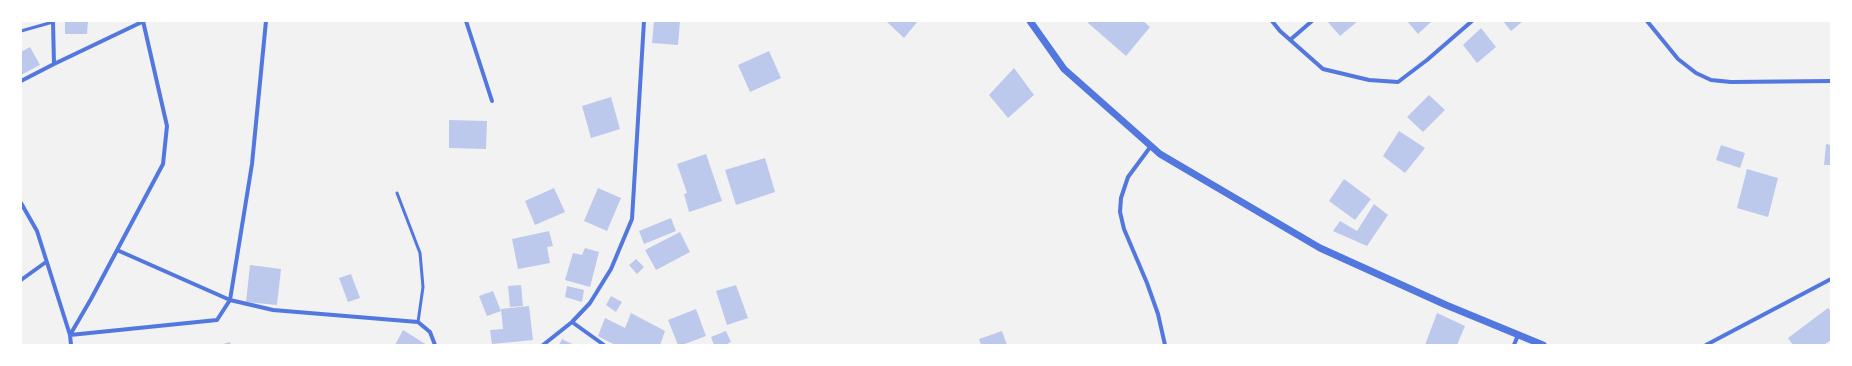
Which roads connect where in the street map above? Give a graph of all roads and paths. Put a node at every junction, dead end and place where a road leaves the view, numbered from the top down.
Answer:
1 (143, 21) edge
2 (266, 21) edge
3 (466, 21) edge
4 (644, 21) edge
5 (1030, 21) edge
6 (1272, 21) edge
7 (1312, 21) edge
8 (1472, 21) edge
9 (1647, 21) edge
10 (53, 22) edge
11 (21, 31) edge
12 (1290, 40) junction
13 (54, 64) junction
14 (1831, 81) edge
15 (21, 82) edge
16 (492, 101) dead end
17 (1151, 146) junction
18 (397, 193) dead end
19 (21, 203) edge
20 (117, 250) junction
21 (46, 262) junction
22 (1831, 279) edge
23 (21, 280) edge
24 (230, 300) junction
25 (418, 322) junction
26 (572, 322) junction
27 (70, 335) junction
28 (1518, 335) junction
29 (71, 345) edge
30 (435, 345) edge
31 (543, 345) edge
32 (604, 345) edge
33 (1165, 345) edge
34 (1514, 345) edge
35 (1543, 345) edge
36 (1706, 345) edge

1 - 13 street
1 - 20 street
2 - 24 street
3 - 16 street
4 - 26 street
5 - 17 street
6 - 12 street
7 - 12 street
8 - 12 street
9 - 14 street
10 - 11 lane
10 - 13 street
13 - 15 street
17 - 28 street
17 - 33 street
18 - 25 lane
19 - 21 street
20 - 24 street
20 - 27 street
21 - 23 street
21 - 27 street
22 - 36 street
24 - 25 street
24 - 27 street
25 - 30 street
26 - 31 street
26 - 32 street
27 - 29 street
28 - 34 street
28 - 35 street

